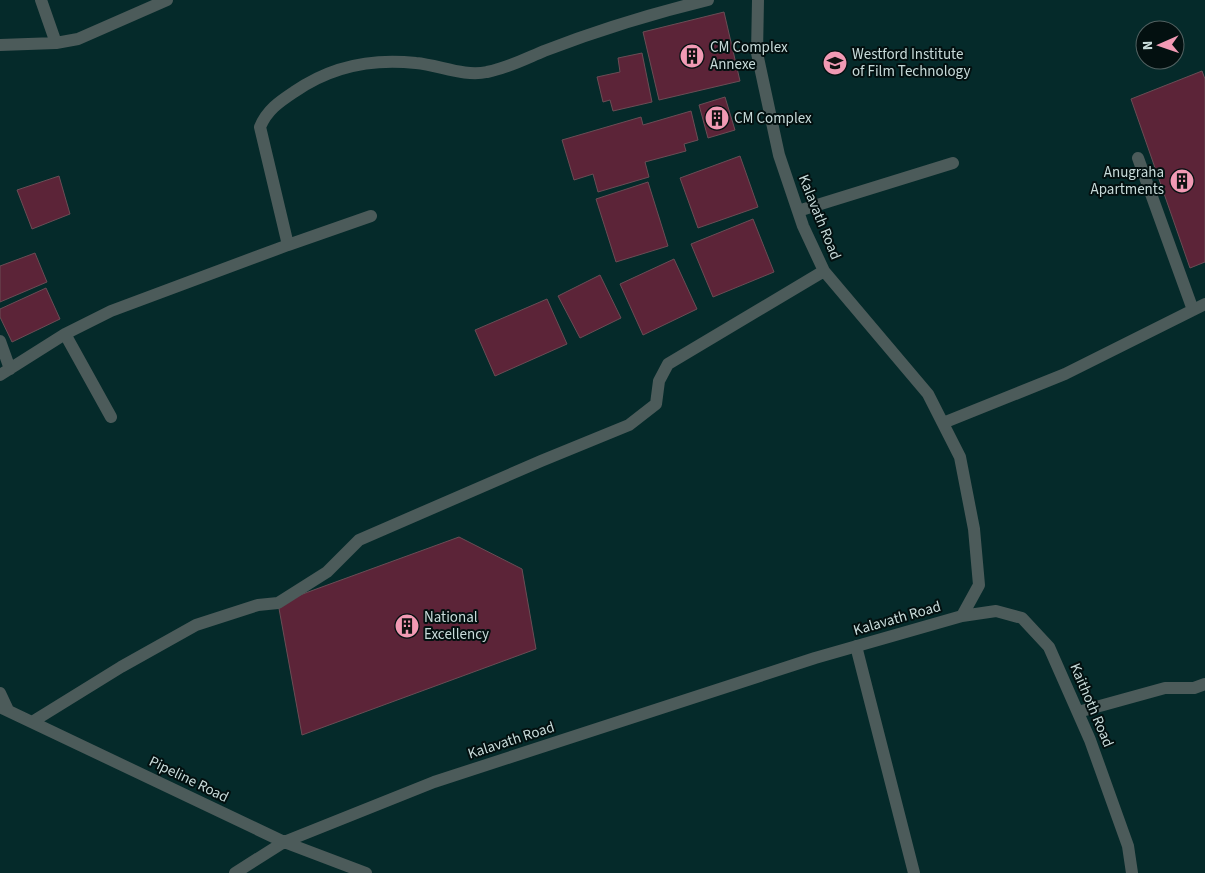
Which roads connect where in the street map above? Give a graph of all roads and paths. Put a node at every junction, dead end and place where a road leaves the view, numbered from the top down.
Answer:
1 (41, 0) edge
2 (167, 0) edge
3 (708, 0) edge
4 (758, 0) edge
5 (56, 43) junction
6 (0, 45) edge
7 (1138, 158) dead end
8 (953, 163) dead end
9 (798, 211) junction
10 (370, 216) dead end
11 (288, 245) junction
12 (824, 271) junction
13 (1205, 304) edge
14 (1193, 310) junction
15 (64, 334) junction
16 (0, 341) edge
17 (5, 372) edge
18 (111, 417) dead end
19 (943, 423) junction
20 (962, 616) junction
21 (856, 646) junction
22 (1205, 684) edge
23 (0, 693) edge
24 (4, 708) edge
25 (1078, 712) junction
26 (32, 722) junction
27 (284, 842) junction
28 (235, 873) edge
29 (366, 873) edge
30 (914, 873) edge
31 (1132, 873) edge

1 - 5 street
2 - 5 street
3 - 11 street
4 - 9 street, Kalavath Road
5 - 6 street
7 - 14 street
8 - 9 street
9 - 12 street, Kalavath Road
10 - 11 street
11 - 15 street
12 - 19 street, Kalavath Road
12 - 26 street
13 - 14 street
14 - 19 street
15 - 17 street
15 - 18 street
16 - 17 street
19 - 20 street, Kalavath Road
20 - 21 street, Kalavath Road
20 - 25 street, Kaithoth Road
21 - 27 street, Kalavath Road
21 - 30 street
22 - 25 street
23 - 24 street
24 - 26 street, Pipeline Road
25 - 31 street, Kaithoth Road
26 - 27 street, Pipeline Road
27 - 28 street, Kalavath Road
27 - 29 street, Pipeline Road

